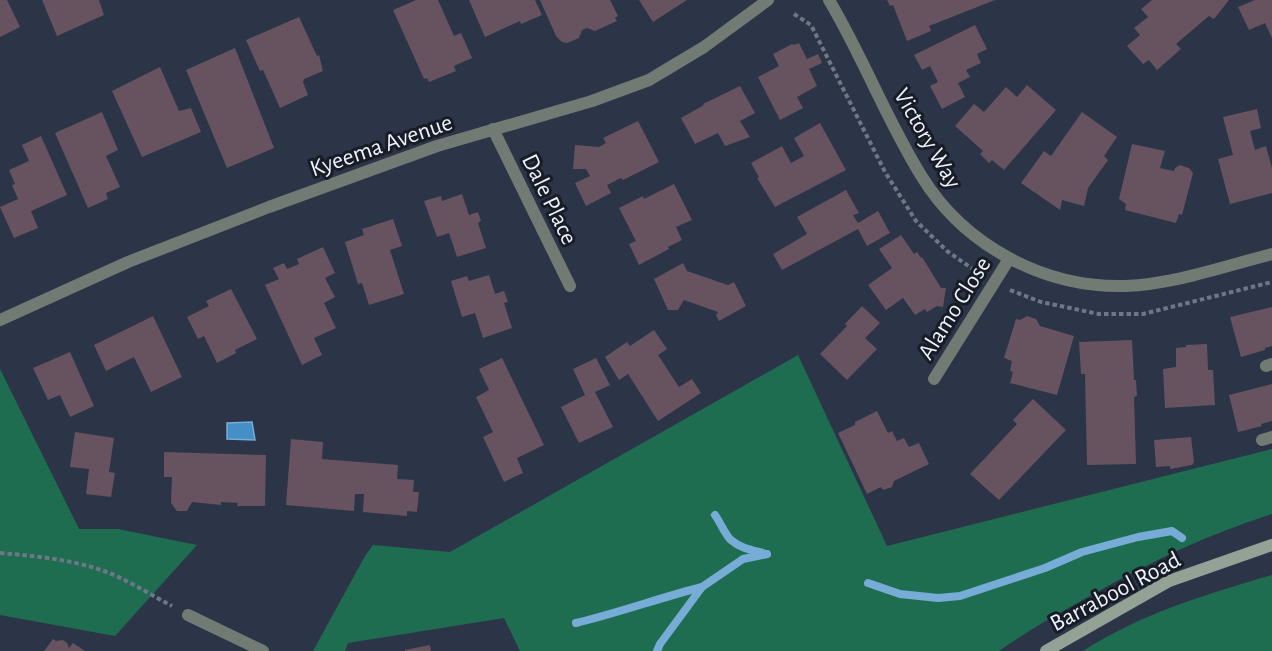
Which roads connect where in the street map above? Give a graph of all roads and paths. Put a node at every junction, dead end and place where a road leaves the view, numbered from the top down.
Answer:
1 (768, 0) edge
2 (829, 0) edge
3 (794, 14) dead end
4 (493, 129) junction
5 (1272, 254) edge
6 (1010, 259) junction
7 (1272, 282) edge
8 (994, 284) junction
9 (570, 286) dead end
10 (0, 320) edge
11 (934, 379) dead end
12 (1272, 545) edge
13 (0, 553) edge
14 (188, 615) joint
15 (263, 651) edge
16 (1046, 651) edge

1 - 4 street, Kyeema Avenue
2 - 6 street, Victory Way
3 - 8 path
4 - 9 street, Dale Place
4 - 10 street, Kyeema Avenue
5 - 6 street, Victory Way
6 - 8 street, Alamo Close
7 - 8 path
8 - 11 street, Alamo Close
12 - 16 main road, Barrabool Road
13 - 14 path
14 - 15 street

